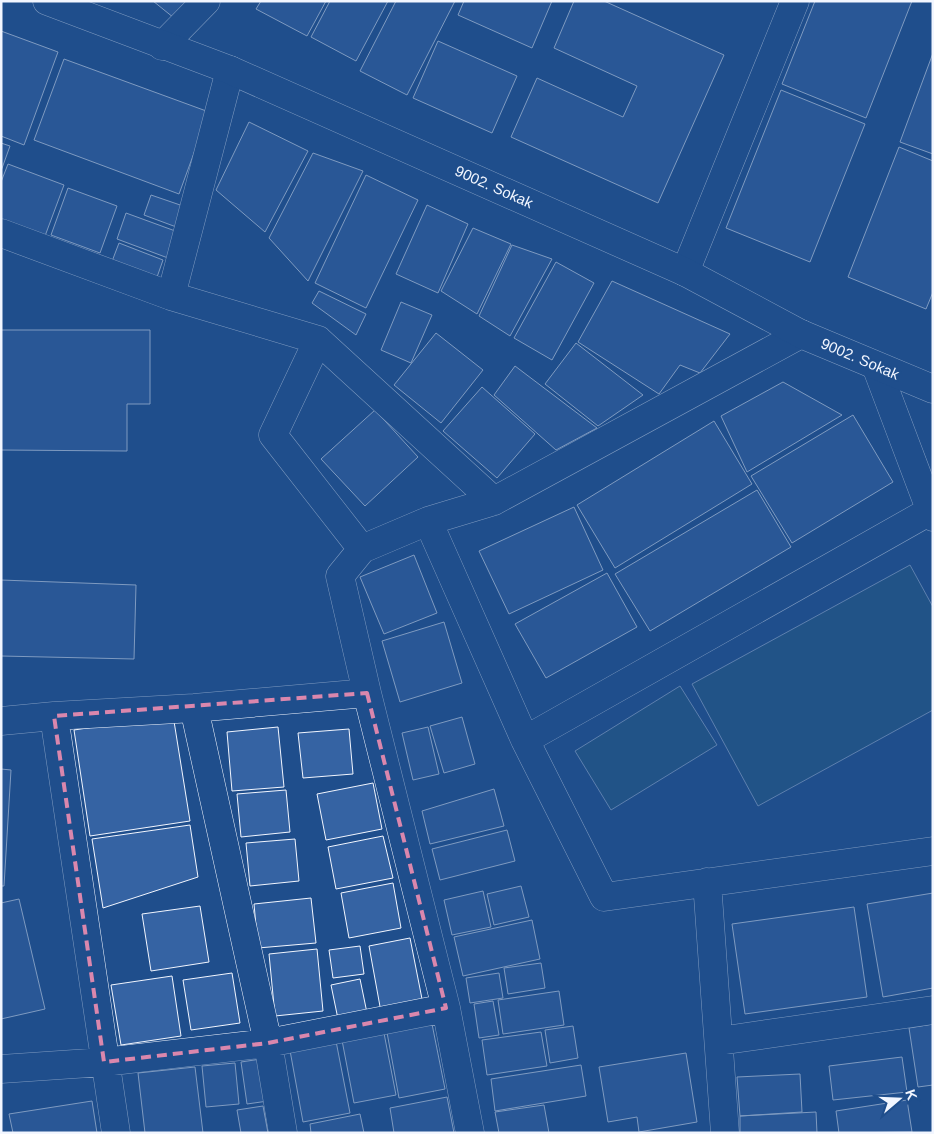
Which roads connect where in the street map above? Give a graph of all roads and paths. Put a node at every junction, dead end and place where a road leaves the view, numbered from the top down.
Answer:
1 (47, 1) edge
2 (206, 1) edge
3 (795, 1) edge
4 (162, 46) junction
5 (230, 70) junction
6 (1, 233) edge
7 (685, 272) junction
8 (171, 296) junction
9 (801, 334) junction
10 (318, 340) junction
11 (876, 366) junction
12 (933, 389) edge
13 (494, 501) junction
14 (931, 514) edge
15 (428, 521) junction
16 (362, 549) junction
17 (367, 693) junction
18 (194, 708) junction
19 (54, 716) junction
20 (1, 721) edge
21 (525, 740) junction
22 (933, 851) edge
23 (707, 882) junction
24 (446, 1008) junction
25 (933, 1010) edge
26 (718, 1041) junction
27 (268, 1043) junction
28 (104, 1062) junction
29 (1, 1069) edge
30 (116, 1133) edge
31 (283, 1133) edge
32 (470, 1133) edge
33 (725, 1133) edge

1 - 4 street, 9002. Sokak
2 - 4 street
3 - 7 street
4 - 5 street, 9002. Sokak
5 - 7 street, 9002. Sokak
5 - 8 street
6 - 8 street
7 - 9 street, 9002. Sokak
8 - 10 street
9 - 11 street, 9002. Sokak
9 - 13 street
10 - 13 street
10 - 16 street
11 - 12 street, 9002. Sokak
11 - 14 street
13 - 15 street
14 - 21 street
15 - 16 street
15 - 21 street
16 - 17 street
17 - 18 street
17 - 24 street
18 - 19 street
18 - 27 street
19 - 20 street
19 - 28 street
21 - 23 street
22 - 23 street
23 - 26 street
24 - 27 street
24 - 32 street
25 - 26 street
26 - 33 street
27 - 28 street
27 - 31 street
28 - 29 street
28 - 30 street

